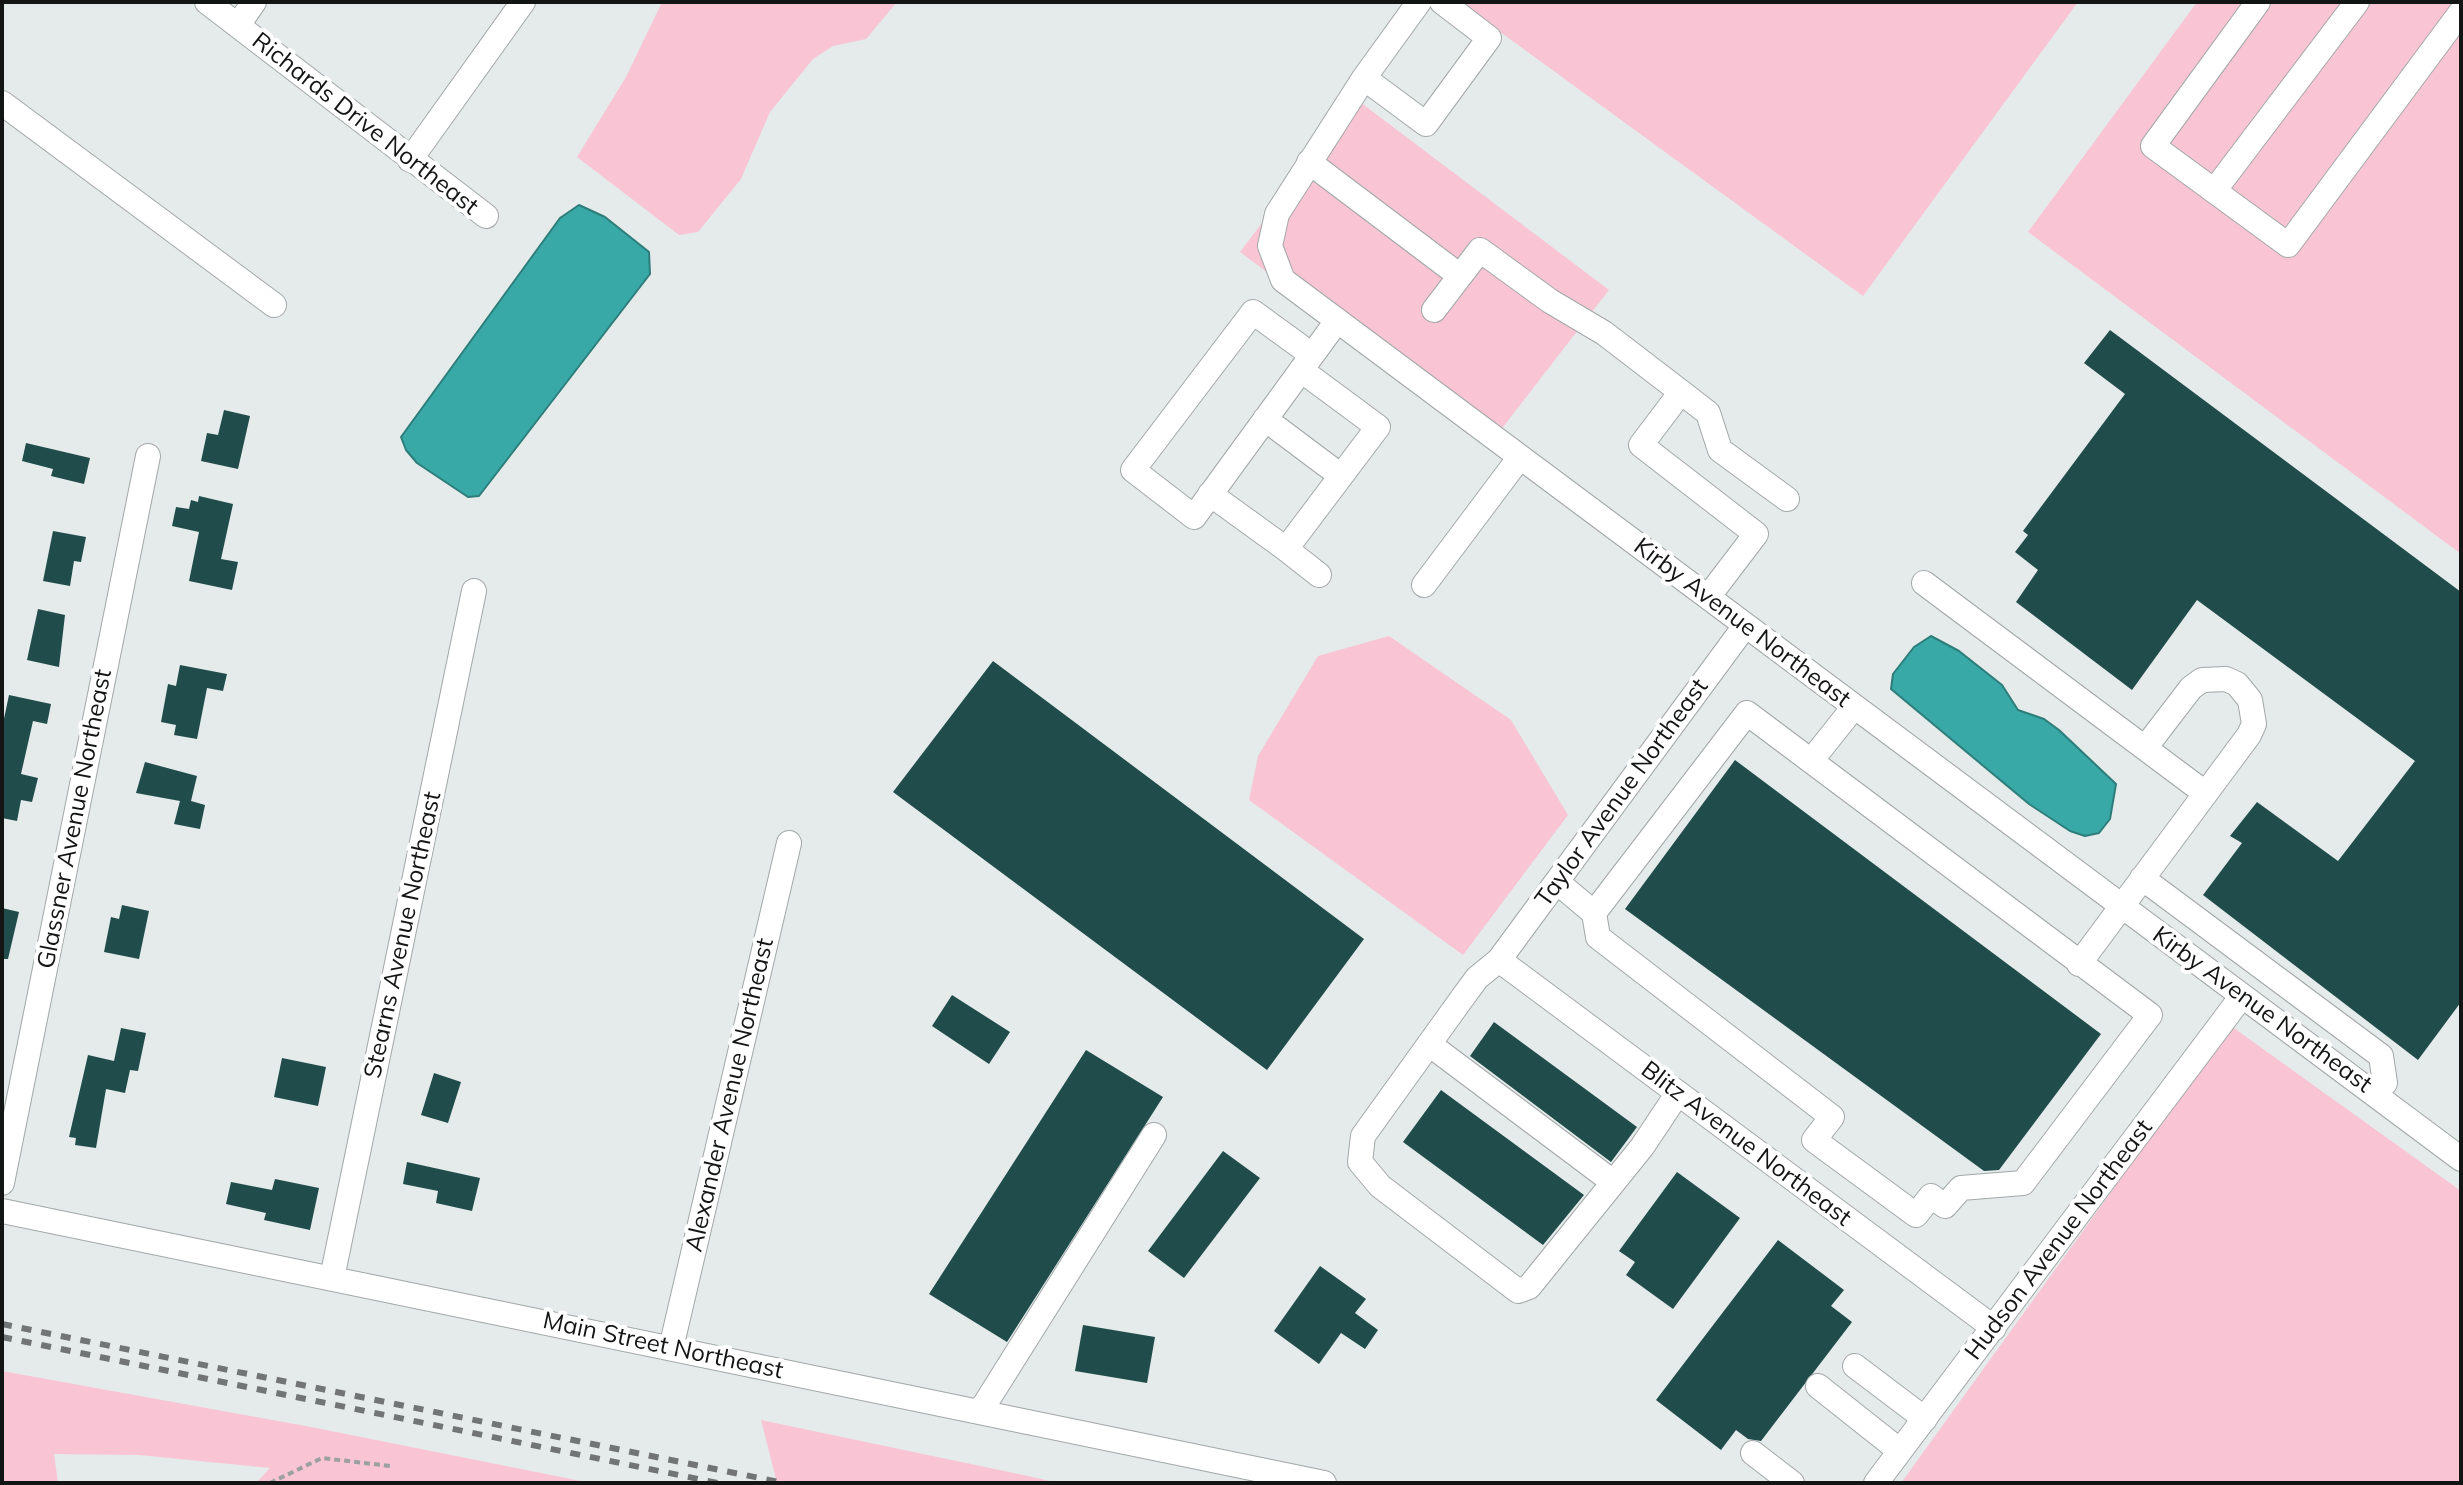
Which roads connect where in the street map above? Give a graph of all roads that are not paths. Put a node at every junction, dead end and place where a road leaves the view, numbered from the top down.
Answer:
1 (207, 2) edge
2 (254, 2) edge
3 (523, 2) edge
4 (1419, 2) edge
5 (1442, 2) edge
6 (2258, 2) edge
7 (2357, 2) edge
8 (2461, 12) edge
9 (238, 25) junction
10 (1364, 78) junction
11 (2, 103) edge
12 (410, 160) junction
13 (1309, 162) junction
14 (2214, 191) junction
15 (486, 216) dead end
16 (1460, 276) junction
17 (274, 305) dead end
18 (1434, 310) dead end
19 (1337, 321) junction
20 (1306, 362) junction
21 (1681, 392) junction
22 (1265, 419) junction
23 (148, 456) dead end
24 (1520, 457) junction
25 (1341, 476) junction
26 (1210, 494) junction
27 (1787, 499) dead end
28 (1286, 549) junction
29 (1319, 575) dead end
30 (1924, 583) dead end
31 (1424, 585) dead end
32 (474, 591) dead end
33 (1708, 597) junction
34 (1745, 626) junction
35 (1854, 707) junction
36 (2145, 748) junction
37 (1811, 761) junction
38 (2205, 793) junction
39 (789, 843) dead end
40 (2142, 878) junction
41 (1557, 882) junction
42 (2121, 906) junction
43 (1594, 913) junction
44 (1499, 960) junction
45 (2079, 964) junction
46 (2242, 996) junction
47 (1429, 1044) junction
48 (2385, 1083) dead end
49 (1678, 1093) junction
50 (1154, 1135) dead end
51 (2461, 1159) edge
52 (1613, 1182) junction
53 (2, 1183) edge
54 (2, 1211) edge
55 (332, 1278) junction
56 (1994, 1328) junction
57 (671, 1348) junction
58 (1855, 1366) dead end
59 (1818, 1386) dead end
60 (980, 1412) junction
61 (1925, 1419) junction
62 (1900, 1451) junction
63 (1753, 1453) dead end
64 (1324, 1483) edge
65 (1792, 1483) edge
66 (1876, 1483) edge

1 - 9 street, Richards Drive Northeast
2 - 9 street
3 - 12 street
4 - 10 street, Kirby Avenue Northeast
5 - 10 street
6 - 14 street
7 - 14 street
8 - 14 street
9 - 12 street, Richards Drive Northeast
10 - 13 street, Kirby Avenue Northeast
11 - 17 street
12 - 15 street, Richards Drive Northeast
13 - 16 street
13 - 19 street, Kirby Avenue Northeast
16 - 18 street
16 - 21 street
19 - 20 street
19 - 24 street, Kirby Avenue Northeast
20 - 22 street
20 - 25 street
20 - 26 street
21 - 27 street
21 - 33 street
22 - 25 street
22 - 26 street
23 - 53 street, Glassner Avenue Northeast
24 - 31 street
24 - 33 street, Kirby Avenue Northeast
25 - 28 street
26 - 28 street
28 - 29 street
30 - 36 street
32 - 55 street, Stearns Avenue Northeast
33 - 34 street, Kirby Avenue Northeast
34 - 35 street, Kirby Avenue Northeast
34 - 41 street, Taylor Avenue Northeast
35 - 37 street
35 - 42 street, Kirby Avenue Northeast
36 - 38 street
36 - 38 street
37 - 43 street
37 - 45 street
38 - 40 street
39 - 57 street, Alexander Avenue Northeast
40 - 42 street
40 - 48 street
41 - 43 street
41 - 44 street, Taylor Avenue Northeast
42 - 45 street
42 - 46 street, Kirby Avenue Northeast
43 - 45 street
44 - 47 street, Taylor Avenue Northeast
44 - 49 street, Blitz Avenue Northeast
46 - 51 street, Kirby Avenue Northeast
46 - 56 street, Hudson Avenue Northeast
47 - 52 street
47 - 52 street, Taylor Avenue Northeast
49 - 52 street
49 - 56 street, Blitz Avenue Northeast
50 - 60 street
54 - 55 street, Main Street Northeast
55 - 57 street, Main Street Northeast
56 - 61 street, Hudson Avenue Northeast
57 - 60 street, Main Street Northeast
58 - 61 street
59 - 62 street
60 - 64 street, Main Street Northeast
61 - 62 street, Hudson Avenue Northeast
62 - 66 street, Hudson Avenue Northeast
63 - 65 street

